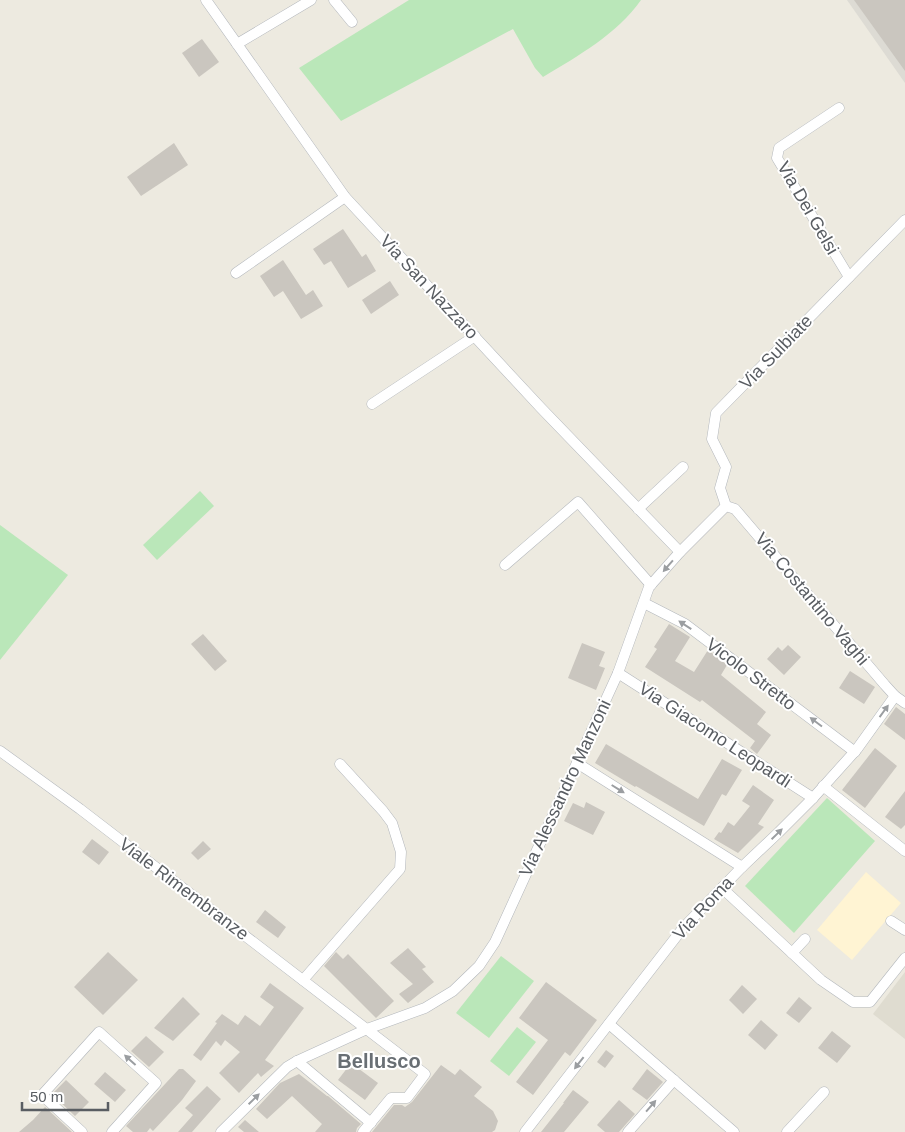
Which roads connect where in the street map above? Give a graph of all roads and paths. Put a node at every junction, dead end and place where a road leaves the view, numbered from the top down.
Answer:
1 (206, 0) edge
2 (310, 0) edge
3 (334, 0) edge
4 (352, 22) dead end
5 (237, 44) junction
6 (839, 108) dead end
7 (344, 197) junction
8 (905, 220) edge
9 (236, 273) dead end
10 (849, 277) junction
11 (475, 336) junction
12 (372, 404) dead end
13 (682, 467) dead end
14 (726, 506) junction
15 (638, 509) junction
16 (680, 552) junction
17 (505, 565) dead end
18 (651, 585) junction
19 (644, 603) junction
20 (618, 673) junction
21 (895, 696) junction
22 (905, 704) edge
23 (0, 751) edge
24 (855, 752) junction
25 (576, 763) junction
26 (340, 764) dead end
27 (823, 786) junction
28 (813, 798) junction
29 (905, 851) edge
30 (742, 867) junction
31 (722, 888) junction
32 (891, 921) dead end
33 (905, 930) edge
34 (805, 940) dead end
35 (792, 953) junction
36 (905, 958) edge
37 (303, 980) junction
38 (609, 1024) junction
39 (367, 1029) junction
40 (297, 1061) junction
41 (674, 1080) junction
42 (824, 1092) dead end
43 (370, 1123) junction
44 (82, 1132) edge
45 (112, 1132) edge
46 (221, 1132) edge
47 (363, 1132) edge
48 (526, 1132) edge
49 (628, 1132) edge
50 (734, 1132) edge
51 (787, 1132) edge

1 - 5 street, Via San Nazzaro
2 - 5 street
3 - 4 street
5 - 7 street, Via San Nazzaro
6 - 10 street, Via Dei Gelsi
7 - 9 street
7 - 11 street, Via San Nazzaro
8 - 10 street, Via Sulbiate
10 - 14 street, Via Sulbiate
11 - 12 street
11 - 15 street, Via San Nazzaro
13 - 15 street
14 - 16 street, Via Alessandro Manzoni
14 - 21 street, Via Costantino Vaghi
15 - 16 street, Via San Nazzaro
16 -> 18 street, Via Alessandro Manzoni
17 - 18 street
18 - 19 street, Via Alessandro Manzoni
19 - 20 street, Via Alessandro Manzoni
24 -> 19 street, Vicolo Stretto
20 - 25 street, Via Alessandro Manzoni
20 - 28 street, Via Giacomo Leopardi
21 - 22 street, Via Costantino Vaghi
24 -> 21 street, Via Roma
23 - 37 street, Viale Rimembranze
24 - 27 street, Via Roma
25 -> 30 street
25 - 39 street, Via Alessandro Manzoni
26 - 37 street
27 - 28 street, Via Roma
27 - 29 street
30 -> 28 street, Via Roma
30 - 31 street, Via Roma
31 - 35 street
31 - 38 street, Via Roma
32 - 33 street
34 - 35 street
35 - 36 street
37 - 39 street, Viale Rimembranze
38 - 41 street
38 -> 48 street, Via Roma
39 - 40 street, Via Alessandro Manzoni
39 - 43 street, Viale Rimembranze
40 - 43 street
46 -> 40 street, Via Alessandro Manzoni
49 -> 41 street
41 - 50 street
42 - 51 street
43 - 47 street
45 -> 44 street

